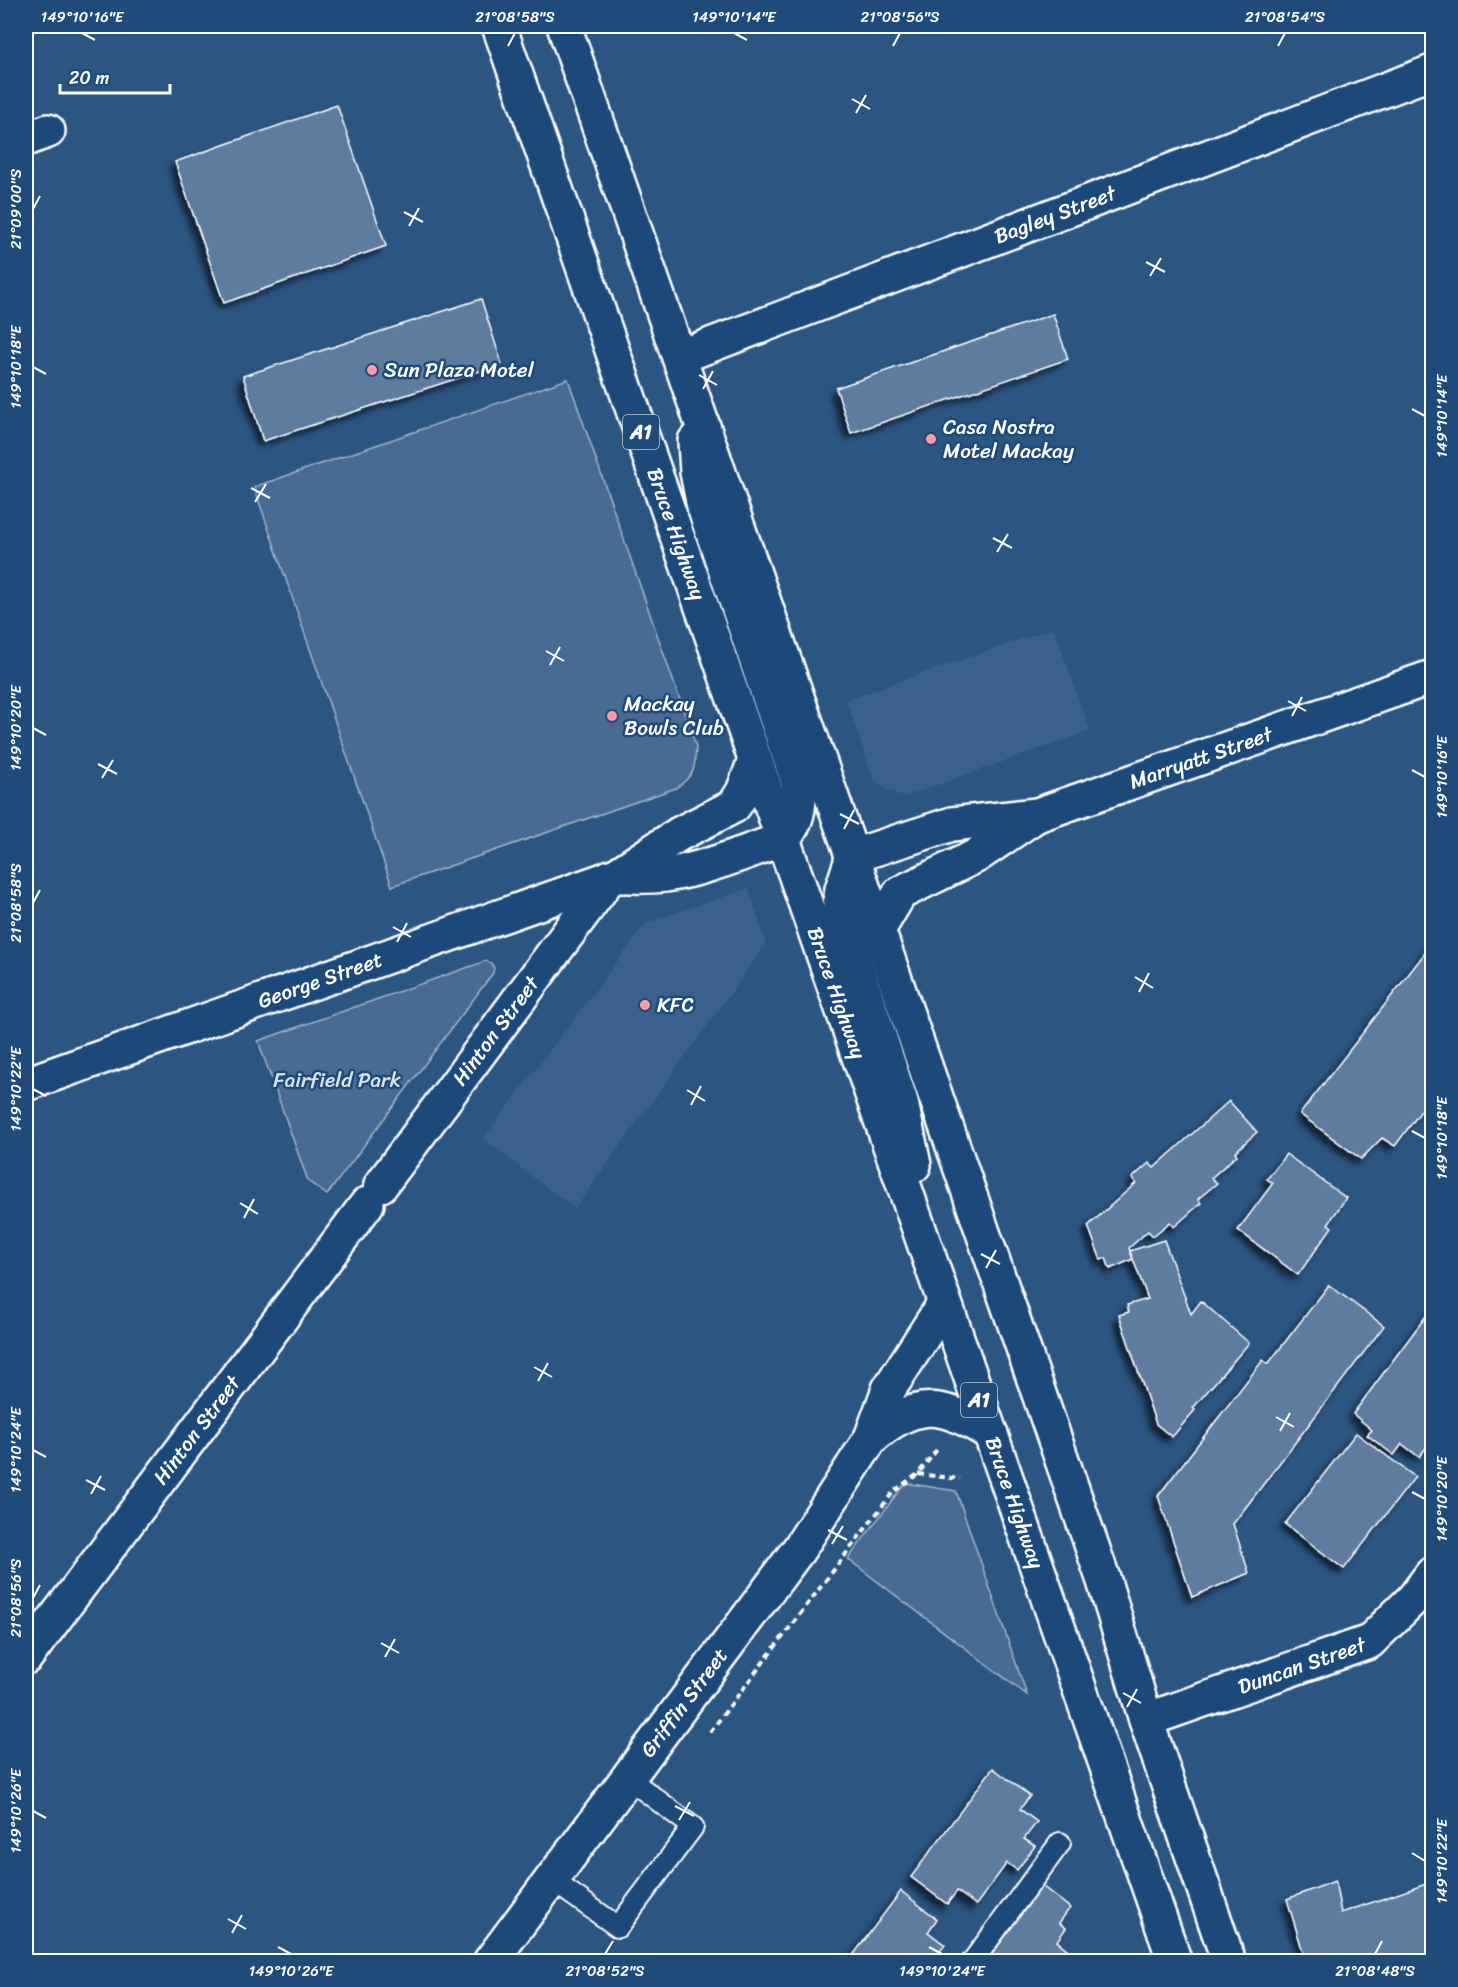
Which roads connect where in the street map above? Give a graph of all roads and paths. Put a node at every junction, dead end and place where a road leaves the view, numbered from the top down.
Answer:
1 (499, 26) edge
2 (565, 26) edge
3 (1432, 72) edge
4 (679, 357) junction
5 (692, 393) junction
6 (1432, 677) edge
7 (755, 760) junction
8 (1037, 815) junction
9 (783, 839) junction
10 (853, 856) junction
11 (612, 877) junction
12 (878, 930) junction
13 (26, 1084) edge
14 (942, 1297) junction
15 (991, 1434) junction
16 (871, 1438) junction
17 (918, 1474) dead end
18 (960, 1479) dead end
19 (1432, 1574) edge
20 (26, 1657) edge
21 (1146, 1720) junction
22 (628, 1778) junction
23 (1060, 1842) dead end
24 (552, 1880) junction
25 (1157, 1911) junction
26 (490, 1962) edge
27 (972, 1962) edge
28 (1162, 1962) edge
29 (1175, 1962) edge
30 (1229, 1962) edge

1 - 7 main road, Bruce Highway / A1
2 - 4 main road
3 - 4 main road, Bagley Street
4 - 5 main road
5 - 9 main road
5 - 10 main road
6 - 8 main road, Marryatt Street
7 - 9 main road, Bruce Highway / A1
7 - 11 main road, George Street
8 - 10 main road, Marryatt Street
8 - 12 main road, Marryatt Street
9 - 11 main road, George Street
9 - 14 main road, Bruce Highway / A1
10 - 12 main road
10 - 14 main road
11 - 13 main road, George Street
11 - 20 main road, Hinton Street
12 - 21 main road
14 - 15 main road, Bruce Highway / A1
14 - 16 main road, Griffin Street
15 - 16 main road, Griffin Street
15 - 25 main road, Bruce Highway / A1
16 - 22 main road, Griffin Street
17 - 18 path
19 - 21 main road, Duncan Street
21 - 30 main road
22 - 24 main road, Griffin Street
22 - 24 lane
23 - 27 lane
24 - 26 main road, Griffin Street
25 - 28 main road
25 - 29 main road, Bruce Highway / A1

